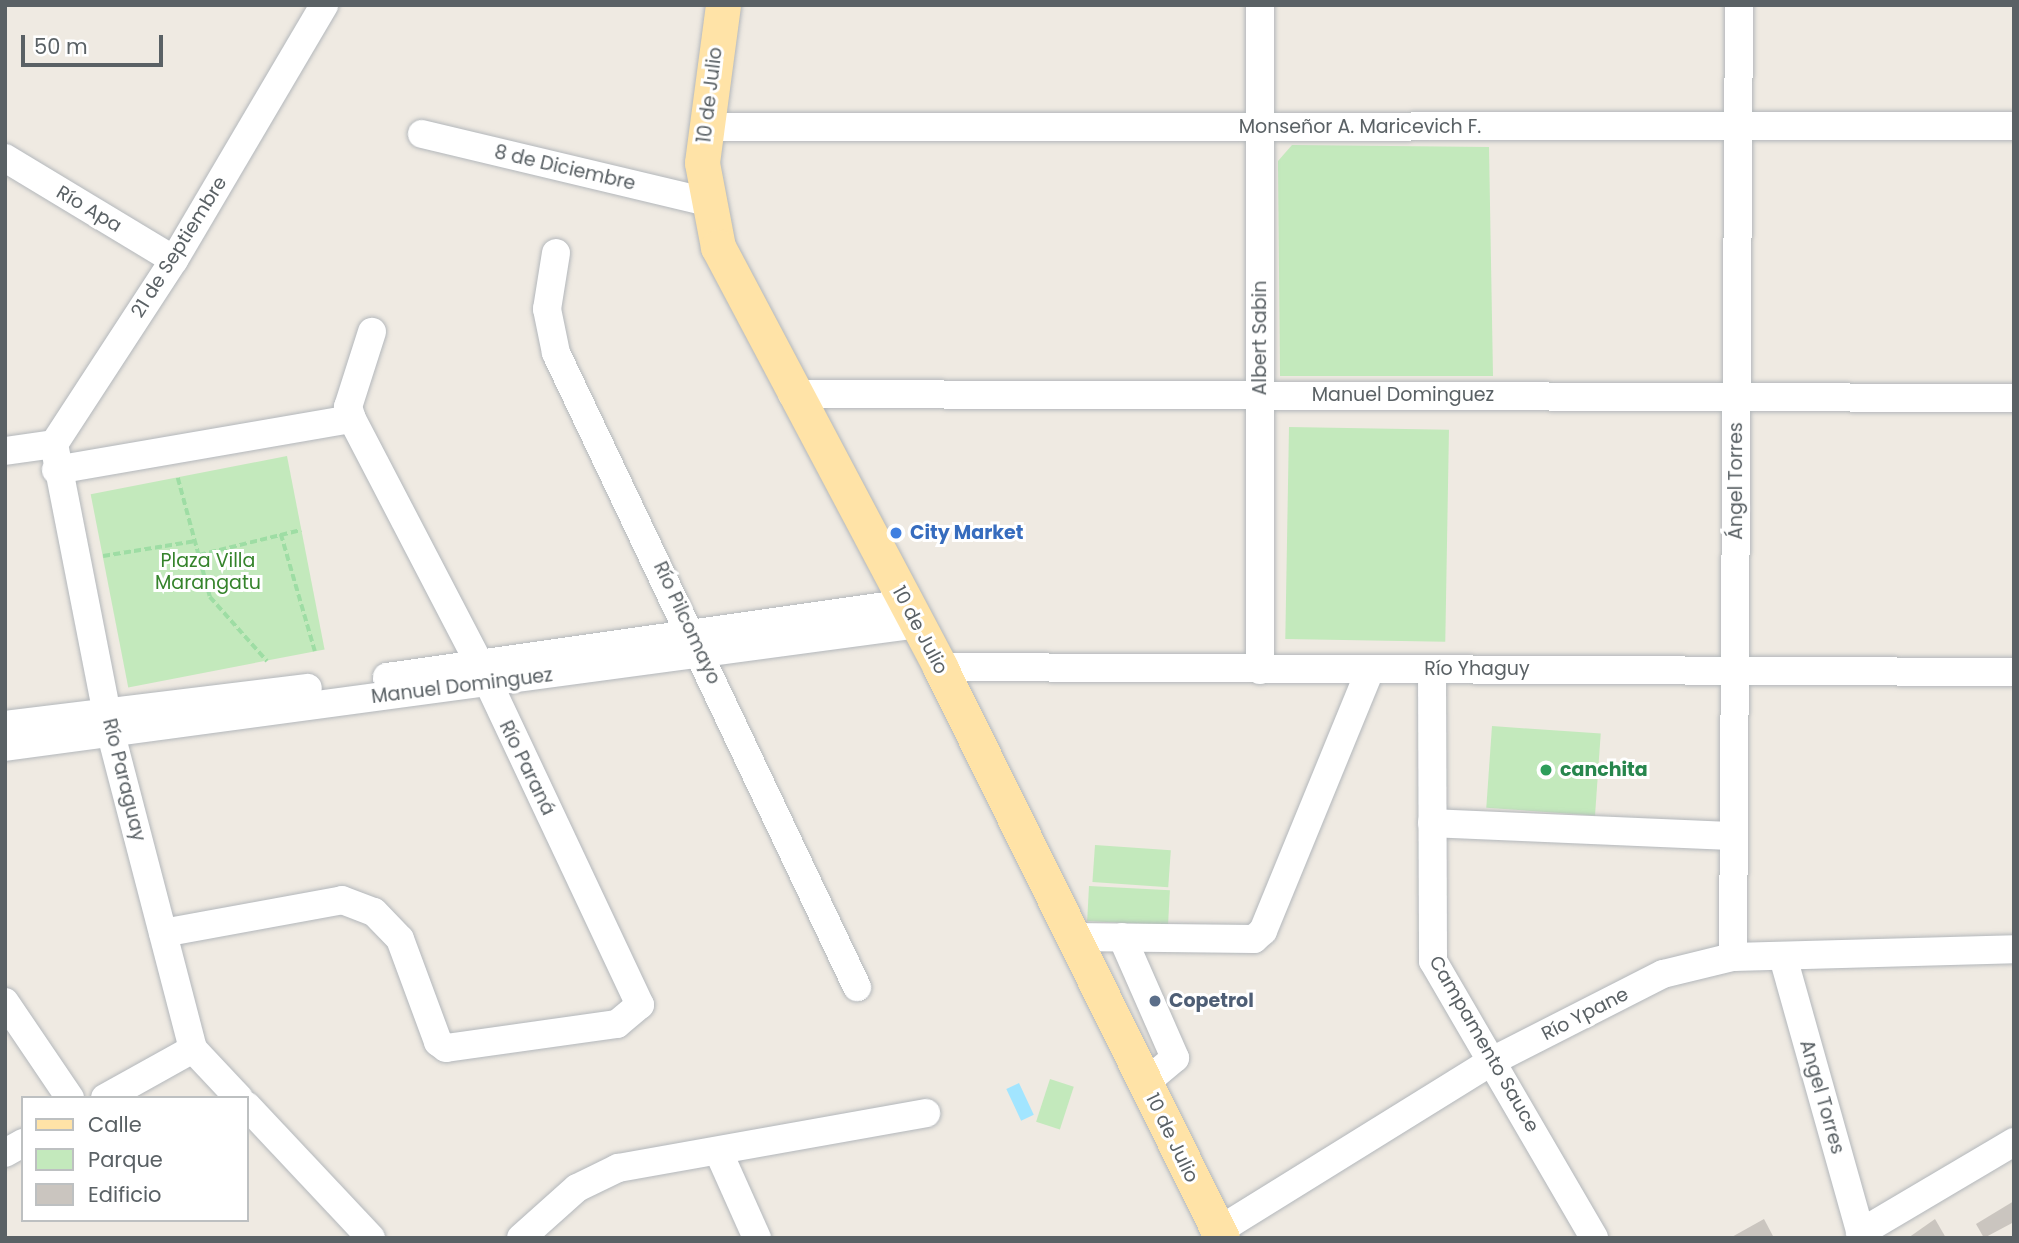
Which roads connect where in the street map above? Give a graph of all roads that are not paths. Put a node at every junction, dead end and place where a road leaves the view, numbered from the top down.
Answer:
1 (324, 5) edge
2 (723, 5) edge
3 (1260, 5) edge
4 (1739, 5) edge
5 (1738, 125) junction
6 (2014, 126) edge
7 (705, 127) junction
8 (1258, 127) junction
9 (422, 134) dead end
10 (5, 158) edge
11 (708, 202) junction
12 (556, 253) dead end
13 (174, 260) junction
14 (372, 332) dead end
15 (792, 394) junction
16 (1261, 394) junction
17 (1737, 397) junction
18 (2014, 398) edge
19 (352, 419) junction
20 (5, 451) edge
21 (55, 457) junction
22 (912, 613) junction
23 (698, 645) junction
24 (940, 667) junction
25 (1432, 669) junction
26 (1259, 670) junction
27 (1370, 670) junction
28 (1735, 671) junction
29 (481, 672) junction
30 (2014, 672) edge
31 (109, 722) junction
32 (5, 725) edge
33 (5, 747) edge
34 (1432, 823) junction
35 (1734, 836) junction
36 (163, 933) junction
37 (1073, 937) junction
38 (1127, 949) junction
39 (2014, 949) edge
40 (1733, 957) junction
41 (1783, 957) junction
42 (1094, 977) junction
43 (857, 987) dead end
44 (5, 1002) edge
45 (194, 1049) junction
46 (1494, 1060) junction
47 (1145, 1083) junction
48 (69, 1096) edge
49 (109, 1096) edge
50 (237, 1096) edge
51 (248, 1107) edge
52 (926, 1113) dead end
53 (2014, 1142) edge
54 (21, 1144) edge
55 (5, 1153) edge
56 (719, 1153) junction
57 (1216, 1235) edge
58 (1861, 1235) edge
59 (372, 1238) edge
60 (521, 1238) edge
61 (757, 1238) edge
62 (1594, 1238) edge

1 - 13 street, 21 de Septiembre
2 - 7 main road, 10 de Julio
3 - 8 street, Albert Sabin
4 - 5 street, Ángel Torres
5 - 6 street, Monseñor A. Maricevich F.
5 - 8 street, Monseñor A. Maricevich F.
5 - 17 street, Ángel Torres
7 - 8 street, Monseñor A. Maricevich F.
7 - 11 main road, 10 de Julio
8 - 16 street, Albert Sabin
9 - 11 street, 8 de Diciembre
10 - 13 street, Río Apa
11 - 15 main road, 10 de Julio
12 - 23 street, Río Pilcomayo
13 - 21 street, 21 de Septiembre
14 - 19 street
15 - 16 street, Manuel Dominguez
15 - 22 main road, 10 de Julio
16 - 17 street, Manuel Dominguez
16 - 26 street, Albert Sabin
17 - 18 street, Manuel Dominguez
17 - 28 street, Ángel Torres
19 - 21 street
19 - 29 street, Río Paraná
20 - 21 street
21 - 31 street, Río Paraguay
22 - 23 street, Manuel Dominguez
22 - 24 main road, 10 de Julio
23 - 29 street, Manuel Dominguez
23 - 43 street, Río Pilcomayo
24 - 26 street, Río Yhaguy
24 - 37 main road, 10 de Julio
25 - 27 street, Río Yhaguy
25 - 28 street, Río Yhaguy
25 - 34 street, Campamento Sauce
26 - 27 street, Río Yhaguy
27 - 38 street
28 - 30 street, Río Yhaguy
28 - 35 street, Ángel Torres
29 - 31 street, Manuel Dominguez
29 - 36 street, Río Paraná
31 - 32 street, Manuel Dominguez
31 - 33 street, Manuel Dominguez
31 - 36 street, Río Paraguay
34 - 35 street
34 - 46 street, Campamento Sauce
35 - 40 street, Ángel Torres
36 - 45 street, Río Paraguay
37 - 38 street
37 - 42 main road, 10 de Julio
38 - 42 street
38 - 47 street
39 - 41 street, Río Ypane
40 - 41 street, Río Ypane
40 - 46 street, Río Ypane
41 - 58 street, Angel Torres
42 - 47 main road, 10 de Julio
44 - 48 street
45 - 49 street
45 - 50 street, Río Paraguay
46 - 57 street, Río Ypane
46 - 62 street, Campamento Sauce
47 - 57 main road, 10 de Julio
51 - 59 street
52 - 56 street
53 - 58 street
54 - 55 street
56 - 60 street
56 - 61 street

